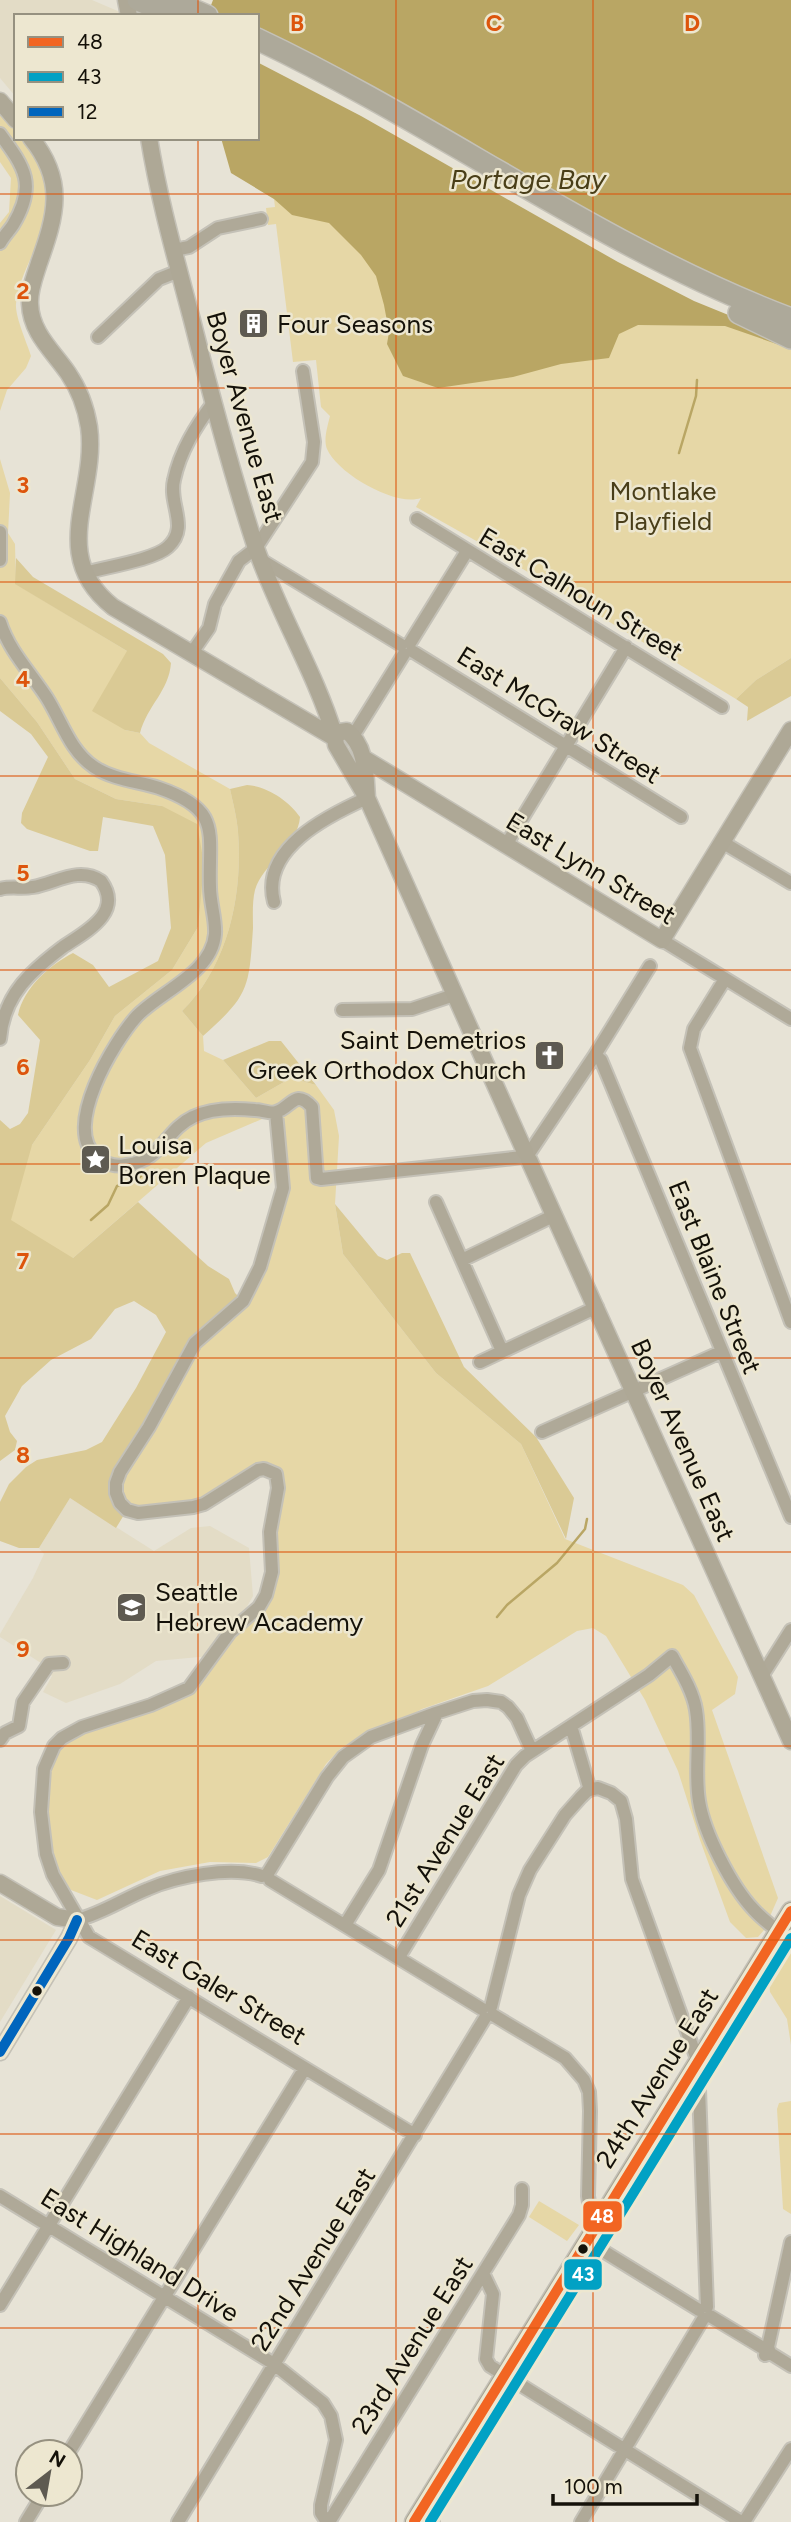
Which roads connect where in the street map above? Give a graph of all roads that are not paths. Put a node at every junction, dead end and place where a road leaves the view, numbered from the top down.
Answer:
1 (138, 0) edge
2 (170, 0) edge
3 (171, 14) edge
4 (202, 14) edge
5 (259, 40) edge
6 (259, 53) edge
7 (0, 101) edge
8 (14, 118) edge
9 (0, 134) edge
10 (33, 140) edge
11 (149, 140) edge
12 (261, 219) dead end
13 (0, 243) edge
14 (174, 250) junction
15 (179, 271) junction
16 (739, 313) junction
17 (791, 319) edge
18 (791, 331) edge
19 (98, 337) dead end
20 (791, 338) edge
21 (303, 371) dead end
22 (213, 403) junction
23 (417, 519) dead end
24 (0, 532) edge
25 (467, 551) junction
26 (259, 554) junction
27 (0, 561) edge
28 (85, 573) junction
29 (0, 622) edge
30 (626, 647) junction
31 (407, 648) junction
32 (191, 654) junction
33 (324, 700) junction
34 (722, 707) dead end
35 (290, 713) junction
36 (353, 735) junction
37 (335, 737) junction
38 (789, 739) edge
39 (565, 745) junction
40 (364, 760) junction
41 (348, 768) junction
42 (367, 798) junction
43 (681, 817) dead end
44 (722, 842) junction
45 (506, 845) junction
46 (791, 883) edge
47 (1, 887) edge
48 (274, 902) dead end
49 (662, 940) junction
50 (650, 966) dead end
51 (725, 979) junction
52 (454, 995) junction
53 (342, 1010) dead end
54 (791, 1019) edge
55 (0, 1039) edge
56 (595, 1055) junction
57 (276, 1112) junction
58 (527, 1155) junction
59 (436, 1202) dead end
60 (555, 1215) junction
61 (461, 1260) junction
62 (597, 1307) junction
63 (791, 1320) edge
64 (502, 1351) junction
65 (721, 1352) junction
66 (480, 1362) dead end
67 (634, 1390) junction
68 (542, 1432) dead end
69 (791, 1517) edge
70 (791, 1630) edge
71 (63, 1663) dead end
72 (762, 1676) junction
73 (437, 1713) junction
74 (571, 1726) junction
75 (0, 1740) edge
76 (791, 1741) edge
77 (532, 1751) junction
78 (590, 1790) junction
79 (266, 1876) junction
80 (0, 1883) edge
81 (791, 1912) edge
82 (77, 1920) junction
83 (345, 1925) junction
84 (785, 1936) edge
85 (398, 1957) junction
86 (189, 1997) junction
87 (488, 2012) junction
88 (0, 2052) edge
89 (698, 2062) junction
90 (306, 2068) junction
91 (415, 2135) junction
92 (522, 2189) dead end
93 (0, 2196) edge
94 (599, 2221) junction
95 (49, 2225) junction
96 (587, 2241) junction
97 (791, 2242) edge
98 (483, 2273) junction
99 (786, 2286) edge
100 (164, 2297) junction
101 (0, 2305) edge
102 (705, 2313) junction
103 (767, 2349) junction
104 (274, 2364) junction
105 (791, 2366) edge
106 (504, 2376) junction
107 (78, 2438) edge
108 (791, 2449) edge
109 (625, 2451) junction
110 (422, 2519) edge
111 (743, 2521) edge
112 (178, 2522) edge
113 (328, 2522) edge
114 (582, 2522) edge

1 - 3 highway
2 - 4 highway
5 - 17 highway
6 - 16 highway
7 - 8 street
9 - 13 street
10 - 28 street
11 - 14 street, Boyer Avenue East
12 - 14 street
14 - 15 street, Boyer Avenue East
15 - 19 street
15 - 22 street, Boyer Avenue East
16 - 18 highway
16 - 20 highway
21 - 26 street
22 - 26 street, Boyer Avenue East
22 - 28 street
23 - 25 street, East Calhoun Street
24 - 27 street
25 - 30 street, East Calhoun Street
25 - 31 street
26 - 31 street, East McGraw Street
26 - 32 street
26 - 33 street, Boyer Avenue East
28 - 32 street
29 - 57 street
30 - 34 street, East Calhoun Street
30 - 39 street
31 - 36 street
31 - 39 street, East McGraw Street
32 - 35 street
33 - 35 street
33 - 36 street, Boyer Avenue East
33 - 37 street, Boyer Avenue East
35 - 37 street
36 - 37 street
36 - 40 street, Boyer Avenue East
37 - 41 street, Boyer Avenue East
38 - 44 street
39 - 43 street, East McGraw Street
39 - 45 street
40 - 41 street
40 - 42 street, Boyer Avenue East
40 - 45 street, East Lynn Street
41 - 42 street, Boyer Avenue East
42 - 48 street
42 - 52 street, Boyer Avenue East
44 - 46 street
44 - 49 street
45 - 49 street, East Lynn Street
47 - 55 street
49 - 51 street, East Lynn Street
50 - 56 street
51 - 54 street, East Lynn Street
51 - 63 street
52 - 53 street
52 - 58 street, Boyer Avenue East
56 - 58 street
56 - 65 street, East Blaine Street
57 - 58 street
57 - 82 street
58 - 60 street, Boyer Avenue East
59 - 61 street
60 - 61 street
60 - 62 street, Boyer Avenue East
61 - 64 street
62 - 64 street
62 - 67 street, Boyer Avenue East
64 - 66 street
65 - 67 street
65 - 69 street, East Blaine Street
67 - 68 street
67 - 72 street, Boyer Avenue East
70 - 72 street
71 - 75 street
72 - 76 street, Boyer Avenue East
73 - 77 street
73 - 79 street
73 - 83 street
74 - 77 street, 21st Avenue East
74 - 78 street
74 - 84 street, 21st Avenue East
77 - 85 street, 21st Avenue East
78 - 87 street, 22nd Avenue East
78 - 89 street
79 - 82 street
79 - 83 street
80 - 82 street, East Galer Street
81 - 84 main road, 24th Avenue East
82 - 86 street, East Galer Street
82 - 88 street
83 - 85 street
84 - 89 main road, 24th Avenue East
85 - 87 street
86 - 90 street, East Galer Street
86 - 95 street
87 - 91 street, 22nd Avenue East
87 - 94 street
89 - 94 main road, 24th Avenue East
89 - 102 street
90 - 91 street, East Galer Street
90 - 100 street
91 - 104 street, 22nd Avenue East
92 - 98 street, 23rd Avenue East
93 - 95 street, East Highland Drive
94 - 96 main road, 24th Avenue East
95 - 100 street, East Highland Drive
95 - 101 street
96 - 102 street
96 - 106 main road, 24th Avenue East
97 - 99 street
98 - 106 street
98 - 113 street, 23rd Avenue East
99 - 103 street
100 - 104 street, East Highland Drive
100 - 107 street
102 - 103 street
102 - 109 street
103 - 105 street
104 - 112 street, 22nd Avenue East
104 - 113 street, East Highland Drive
106 - 109 street
106 - 110 main road, 24th Avenue East
108 - 111 street
109 - 111 street
109 - 114 street

